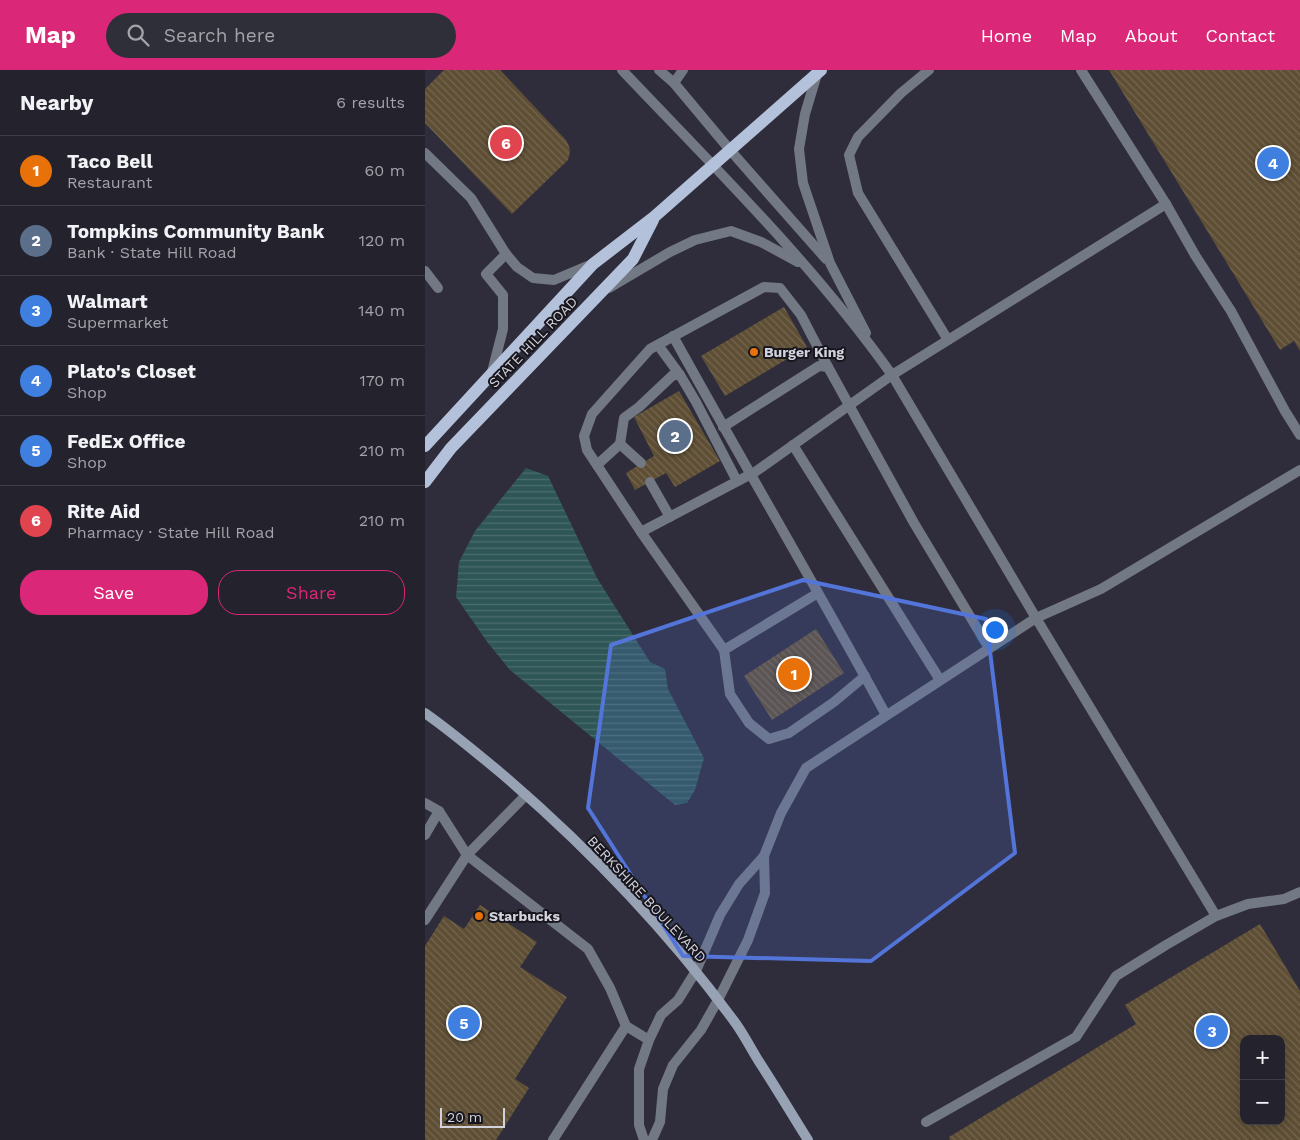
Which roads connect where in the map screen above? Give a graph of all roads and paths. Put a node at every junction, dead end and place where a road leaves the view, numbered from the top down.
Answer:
1 (622, 70) edge
2 (659, 70) edge
3 (683, 70) edge
4 (929, 70) edge
5 (1081, 70) edge
6 (819, 72) edge
7 (674, 83) junction
8 (731, 150) junction
9 (425, 153) edge
10 (713, 166) junction
11 (1166, 204) junction
12 (654, 217) junction
13 (506, 254) junction
14 (830, 263) junction
15 (593, 264) junction
16 (806, 266) junction
17 (425, 271) edge
18 (438, 288) dead end
19 (601, 292) junction
20 (673, 336) junction
21 (948, 340) junction
22 (658, 345) junction
23 (876, 352) junction
24 (828, 367) junction
25 (493, 372) junction
26 (680, 375) junction
27 (892, 375) junction
28 (849, 405) junction
29 (723, 427) junction
30 (1300, 435) edge
31 (620, 444) junction
32 (793, 445) junction
33 (425, 446) edge
34 (641, 463) dead end
35 (597, 465) junction
36 (1300, 470) edge
37 (750, 474) junction
38 (737, 481) junction
39 (425, 482) edge
40 (650, 482) dead end
41 (670, 517) junction
42 (641, 532) junction
43 (818, 593) junction
44 (1036, 618) junction
45 (989, 648) junction
46 (724, 650) junction
47 (865, 676) junction
48 (940, 680) junction
49 (425, 713) edge
50 (886, 715) junction
51 (526, 795) junction
52 (425, 803) edge
53 (439, 811) junction
54 (425, 835) edge
55 (467, 855) junction
56 (765, 856) junction
57 (1300, 892) edge
58 (1217, 916) junction
59 (425, 920) edge
60 (696, 971) junction
61 (718, 1000) junction
62 (626, 1026) junction
63 (649, 1040) junction
64 (926, 1122) dead end
65 (553, 1140) edge
66 (644, 1140) edge
67 (652, 1140) edge
68 (807, 1140) edge

1 - 10 lane
2 - 7 lane
3 - 7 lane
4 - 21 lane
5 - 11 lane
6 - 8 main road, STATE HILL ROAD
6 - 14 lane
7 - 8 lane
8 - 10 main road, STATE HILL ROAD
8 - 14 lane
9 - 13 lane
10 - 12 main road, STATE HILL ROAD
10 - 16 lane
11 - 21 lane
11 - 30 lane
12 - 15 main road, STATE HILL ROAD
12 - 19 main road, STATE HILL ROAD
13 - 15 lane
13 - 25 lane
14 - 23 lane
15 - 25 main road, STATE HILL ROAD
16 - 19 lane
16 - 23 lane
17 - 18 lane
19 - 39 main road, STATE HILL ROAD
20 - 22 lane
20 - 24 lane
20 - 29 lane
21 - 27 lane
22 - 26 lane
22 - 35 lane
23 - 27 lane
24 - 28 lane
24 - 29 lane
25 - 33 main road, STATE HILL ROAD
26 - 31 lane
26 - 38 lane
27 - 28 lane
27 - 44 lane
28 - 32 lane
28 - 45 lane
29 - 37 lane
31 - 34 lane
31 - 35 lane
32 - 37 lane
32 - 48 lane
35 - 42 lane
36 - 44 lane
37 - 38 lane
37 - 43 lane
38 - 41 lane
40 - 41 lane
41 - 42 lane
42 - 46 lane
43 - 46 lane
43 - 47 lane
44 - 45 lane
44 - 58 lane
45 - 48 lane
46 - 47 lane
47 - 50 lane
48 - 50 lane
49 - 51 main road, BERKSHIRE BOULEVARD
50 - 56 lane
51 - 55 lane
51 - 60 main road, BERKSHIRE BOULEVARD
52 - 53 lane
53 - 54 lane
53 - 55 lane
55 - 59 lane
55 - 62 lane
56 - 60 lane
56 - 61 lane
57 - 58 lane
58 - 64 lane
60 - 61 main road, BERKSHIRE BOULEVARD
60 - 63 lane
61 - 67 lane
61 - 68 main road, BERKSHIRE BOULEVARD
62 - 63 lane
62 - 65 lane
63 - 66 lane

